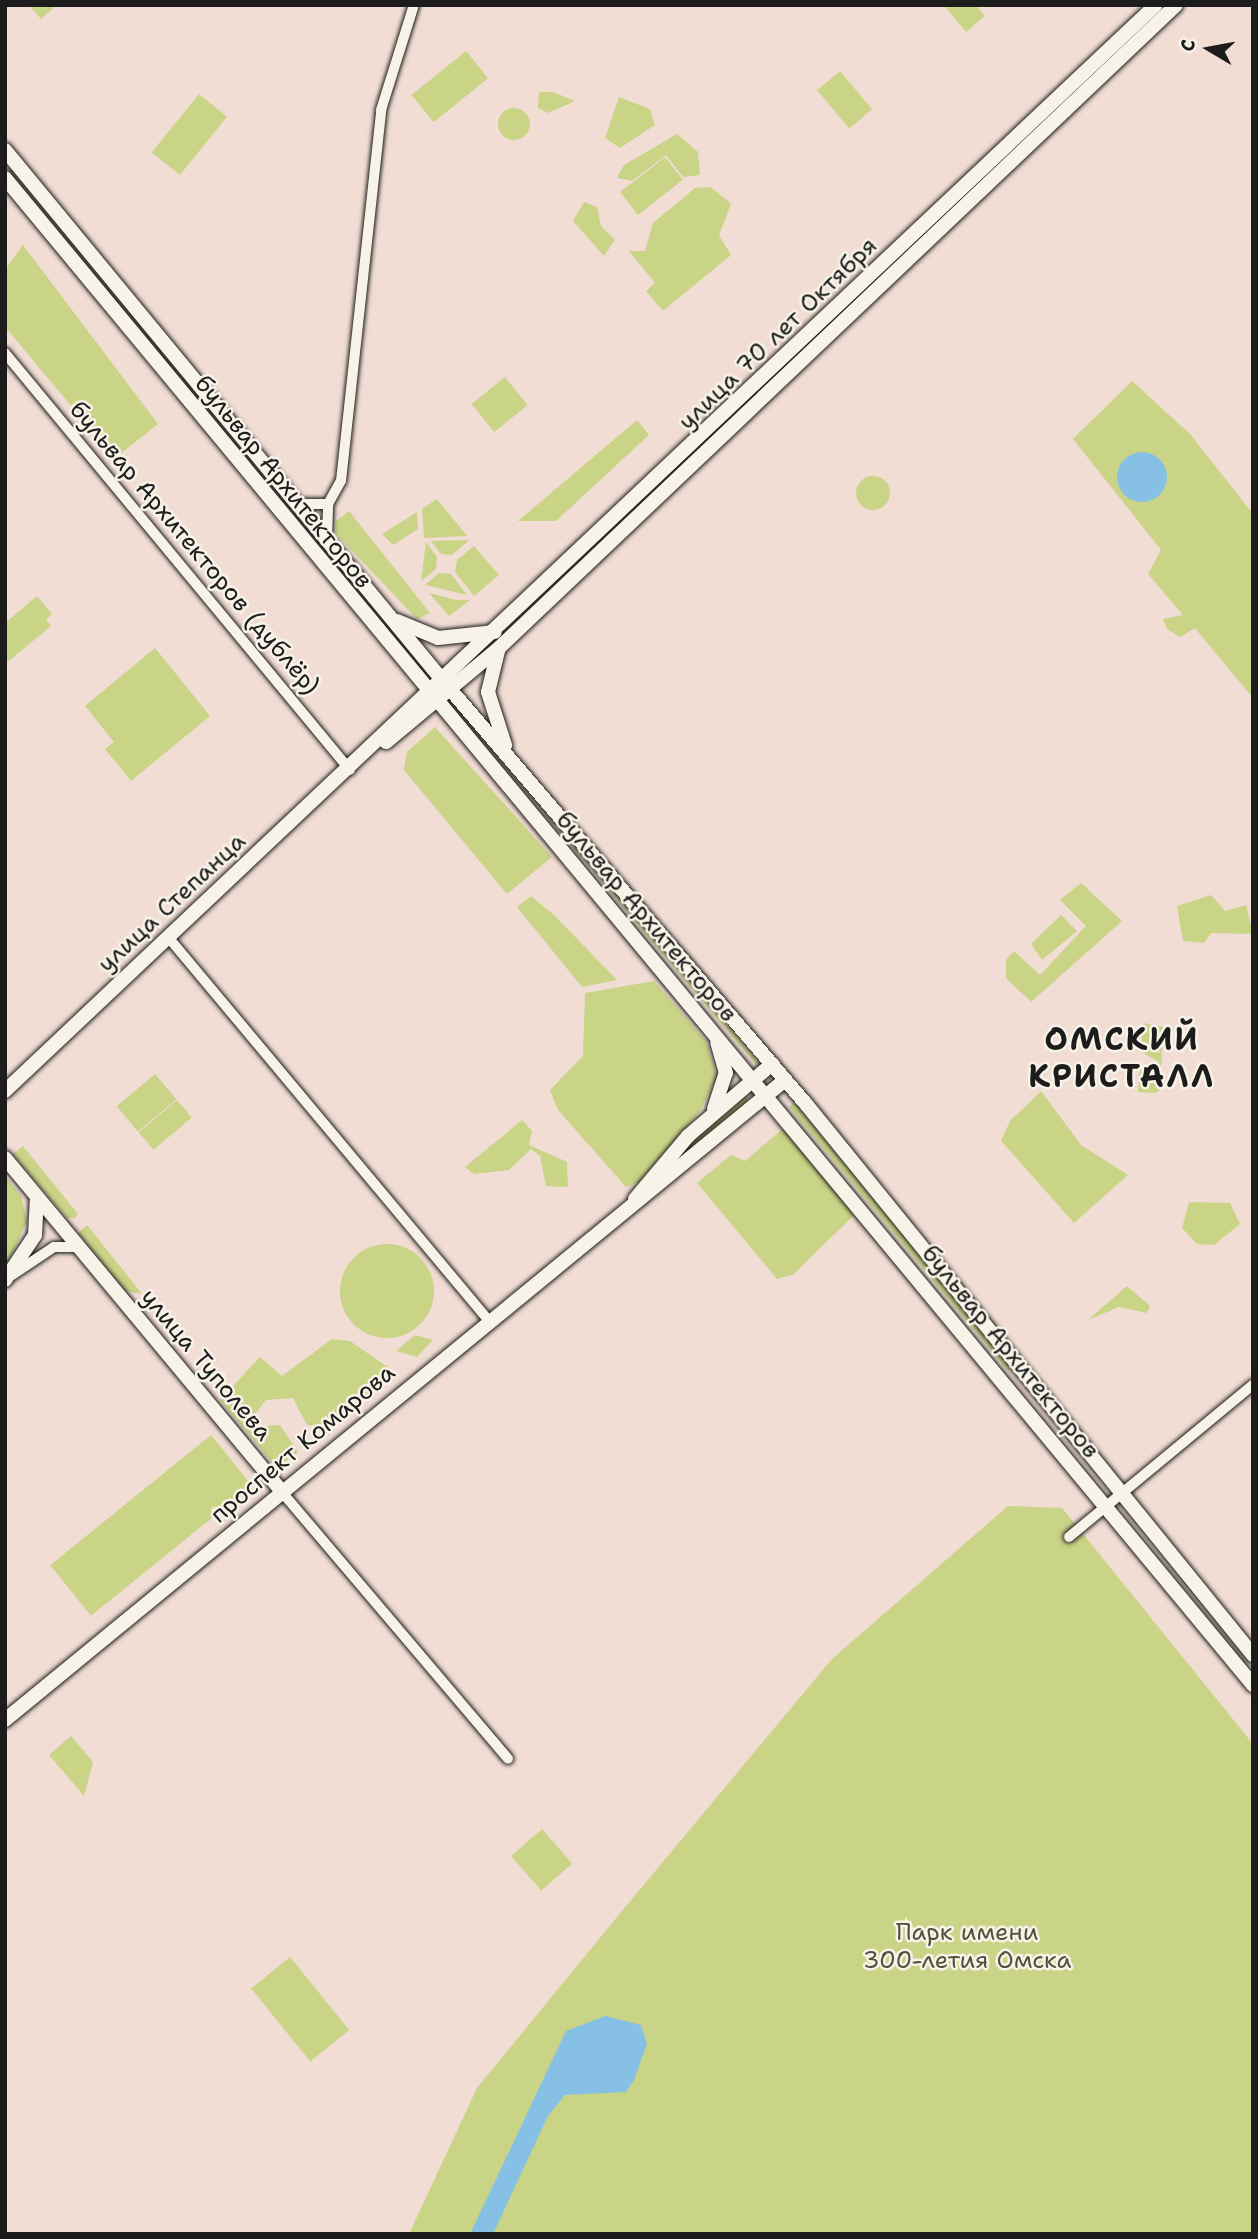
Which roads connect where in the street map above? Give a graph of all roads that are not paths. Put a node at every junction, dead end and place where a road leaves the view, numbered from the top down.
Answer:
1 (414, 5) edge
2 (1156, 5) edge
3 (1176, 5) edge
4 (5, 150) edge
5 (5, 178) edge
6 (5, 353) edge
7 (297, 503) junction
8 (329, 503) junction
9 (328, 541) junction
10 (391, 617) junction
11 (497, 632) junction
12 (500, 647) junction
13 (447, 686) junction
14 (432, 699) junction
15 (515, 765) junction
16 (350, 771) junction
17 (168, 937) junction
18 (709, 1025) junction
19 (772, 1064) junction
20 (754, 1079) junction
21 (785, 1080) junction
22 (5, 1091) edge
23 (768, 1095) junction
24 (712, 1114) junction
25 (5, 1158) edge
26 (37, 1196) junction
27 (631, 1206) junction
28 (78, 1247) junction
29 (7, 1279) edge
30 (488, 1320) junction
31 (1253, 1385) edge
32 (281, 1492) junction
33 (1114, 1499) junction
34 (1069, 1537) dead end
35 (1253, 1655) edge
36 (1253, 1685) edge
37 (5, 1720) edge
38 (508, 1759) dead end

1 - 8 street
2 - 11 main road, улица 70 лет Октября
3 - 12 main road, улица 70 лет Октября
4 - 7 main road, бульвар Архитекторов
5 - 14 main road, бульвар Архитекторов
6 - 16 street, бульвар Архитекторов (дублёр)
7 - 8 street
7 - 9 main road, бульвар Архитекторов
8 - 9 street
9 - 10 main road, бульвар Архитекторов
10 - 11 main road
10 - 13 main road, бульвар Архитекторов
11 - 13 main road, улица 70 лет Октября
12 - 13 main road, улица 70 лет Октября
12 - 15 main road
13 - 14 main road, улица 70 лет Октября
13 - 15 main road, бульвар Архитекторов
14 - 16 main road, улица Степанца
14 - 18 main road, бульвар Архитекторов
15 - 19 main road, бульвар Архитекторов
16 - 17 main road, улица Степанца
17 - 22 main road, улица Степанца
17 - 30 street
18 - 20 main road, бульвар Архитекторов
18 - 24 main road
19 - 20 main road, проспект Комарова
19 - 21 main road, бульвар Архитекторов
20 - 23 main road, бульвар Архитекторов
20 - 24 main road, проспект Комарова
21 - 23 main road, проспект Комарова
21 - 33 main road, бульвар Архитекторов
23 - 27 main road, проспект Комарова
23 - 33 main road, бульвар Архитекторов
24 - 27 main road, проспект Комарова
25 - 26 main road, улица Туполева
26 - 28 main road, улица Туполева
26 - 29 main road
27 - 30 main road, проспект Комарова
28 - 29 street
28 - 32 main road, улица Туполева
30 - 32 main road, проспект Комарова
31 - 33 street
32 - 37 main road, проспект Комарова
32 - 38 street, улица Туполева
33 - 34 street
33 - 35 main road, бульвар Архитекторов
33 - 36 main road, бульвар Архитекторов

